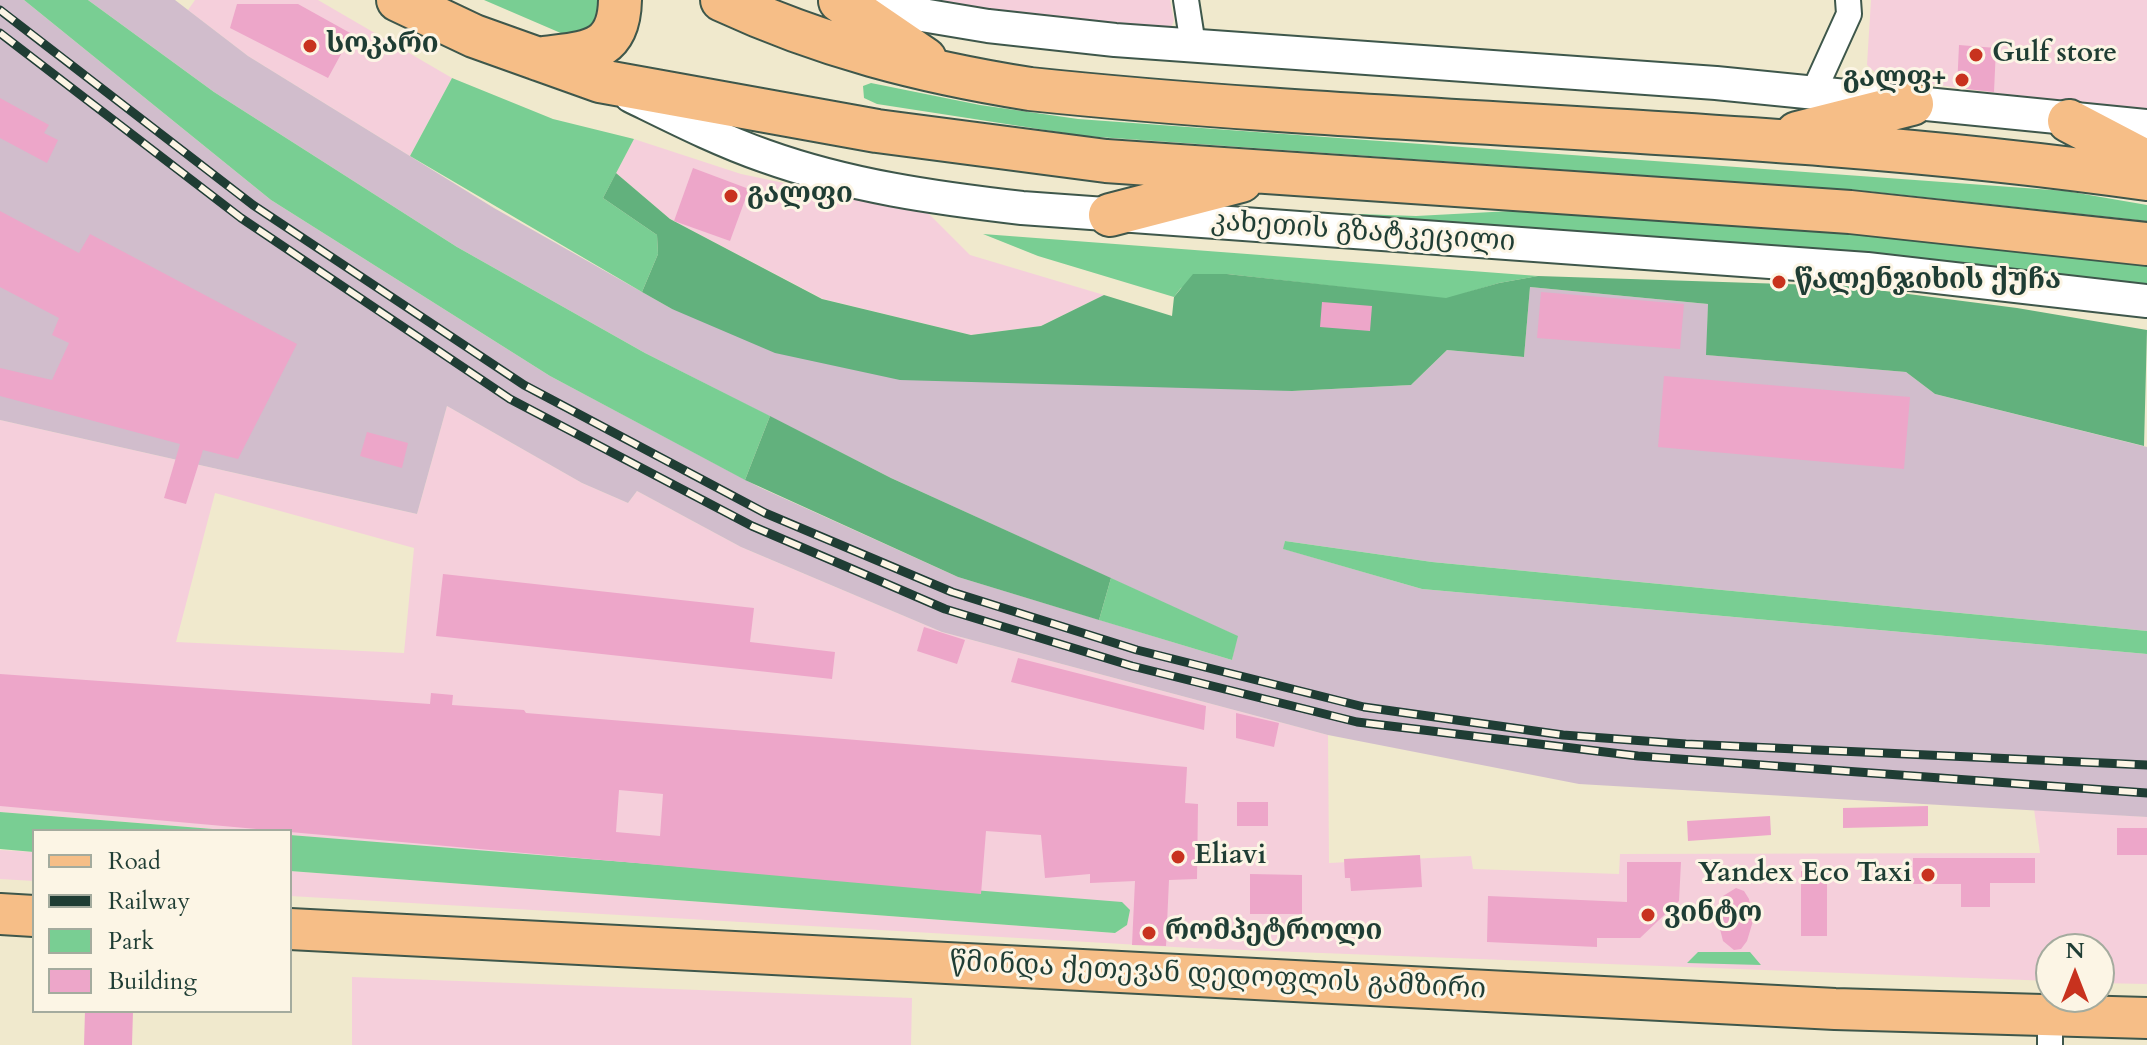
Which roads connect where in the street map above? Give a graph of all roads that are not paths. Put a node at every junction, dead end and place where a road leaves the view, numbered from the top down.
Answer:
1 (398, 0) edge
2 (620, 0) edge
3 (722, 0) edge
4 (837, 0) edge
5 (1186, 0) edge
6 (1848, 0) edge
7 (1193, 45) junction
8 (533, 59) junction
9 (957, 78) junction
10 (600, 81) junction
11 (1814, 91) junction
12 (1912, 104) junction
13 (2069, 121) junction
14 (2147, 126) edge
15 (1766, 141) junction
16 (2147, 162) edge
17 (1275, 172) junction
18 (2147, 179) edge
19 (1110, 215) junction
20 (2147, 244) edge
21 (2147, 301) edge
22 (0, 914) edge
23 (32, 916) edge
24 (292, 929) edge
25 (2147, 1018) edge
26 (2050, 1029) edge

1 - 8 highway, კახეთის გზატკეცილი
2 - 8 highway
3 - 9 highway
4 - 7 street
4 - 9 highway
5 - 7 street
6 - 11 street
7 - 11 street
8 - 10 highway, კახეთის გზატკეცილი
9 - 15 highway
10 - 17 highway, კახეთის გზატკეცილი
10 - 19 street, კახეთის გზატკეცილი
11 - 12 street
12 - 13 street
12 - 15 highway
13 - 14 street
13 - 16 highway
15 - 18 highway
17 - 19 highway
17 - 20 highway, კახეთის გზატკეცილი
19 - 21 street, კახეთის გზატკეცილი
22 - 23 main road
24 - 26 main road, წმინდა ქეთევან დედოფლის გამზირი
25 - 26 main road, წმინდა ქეთევან დედოფლის გამზირი

